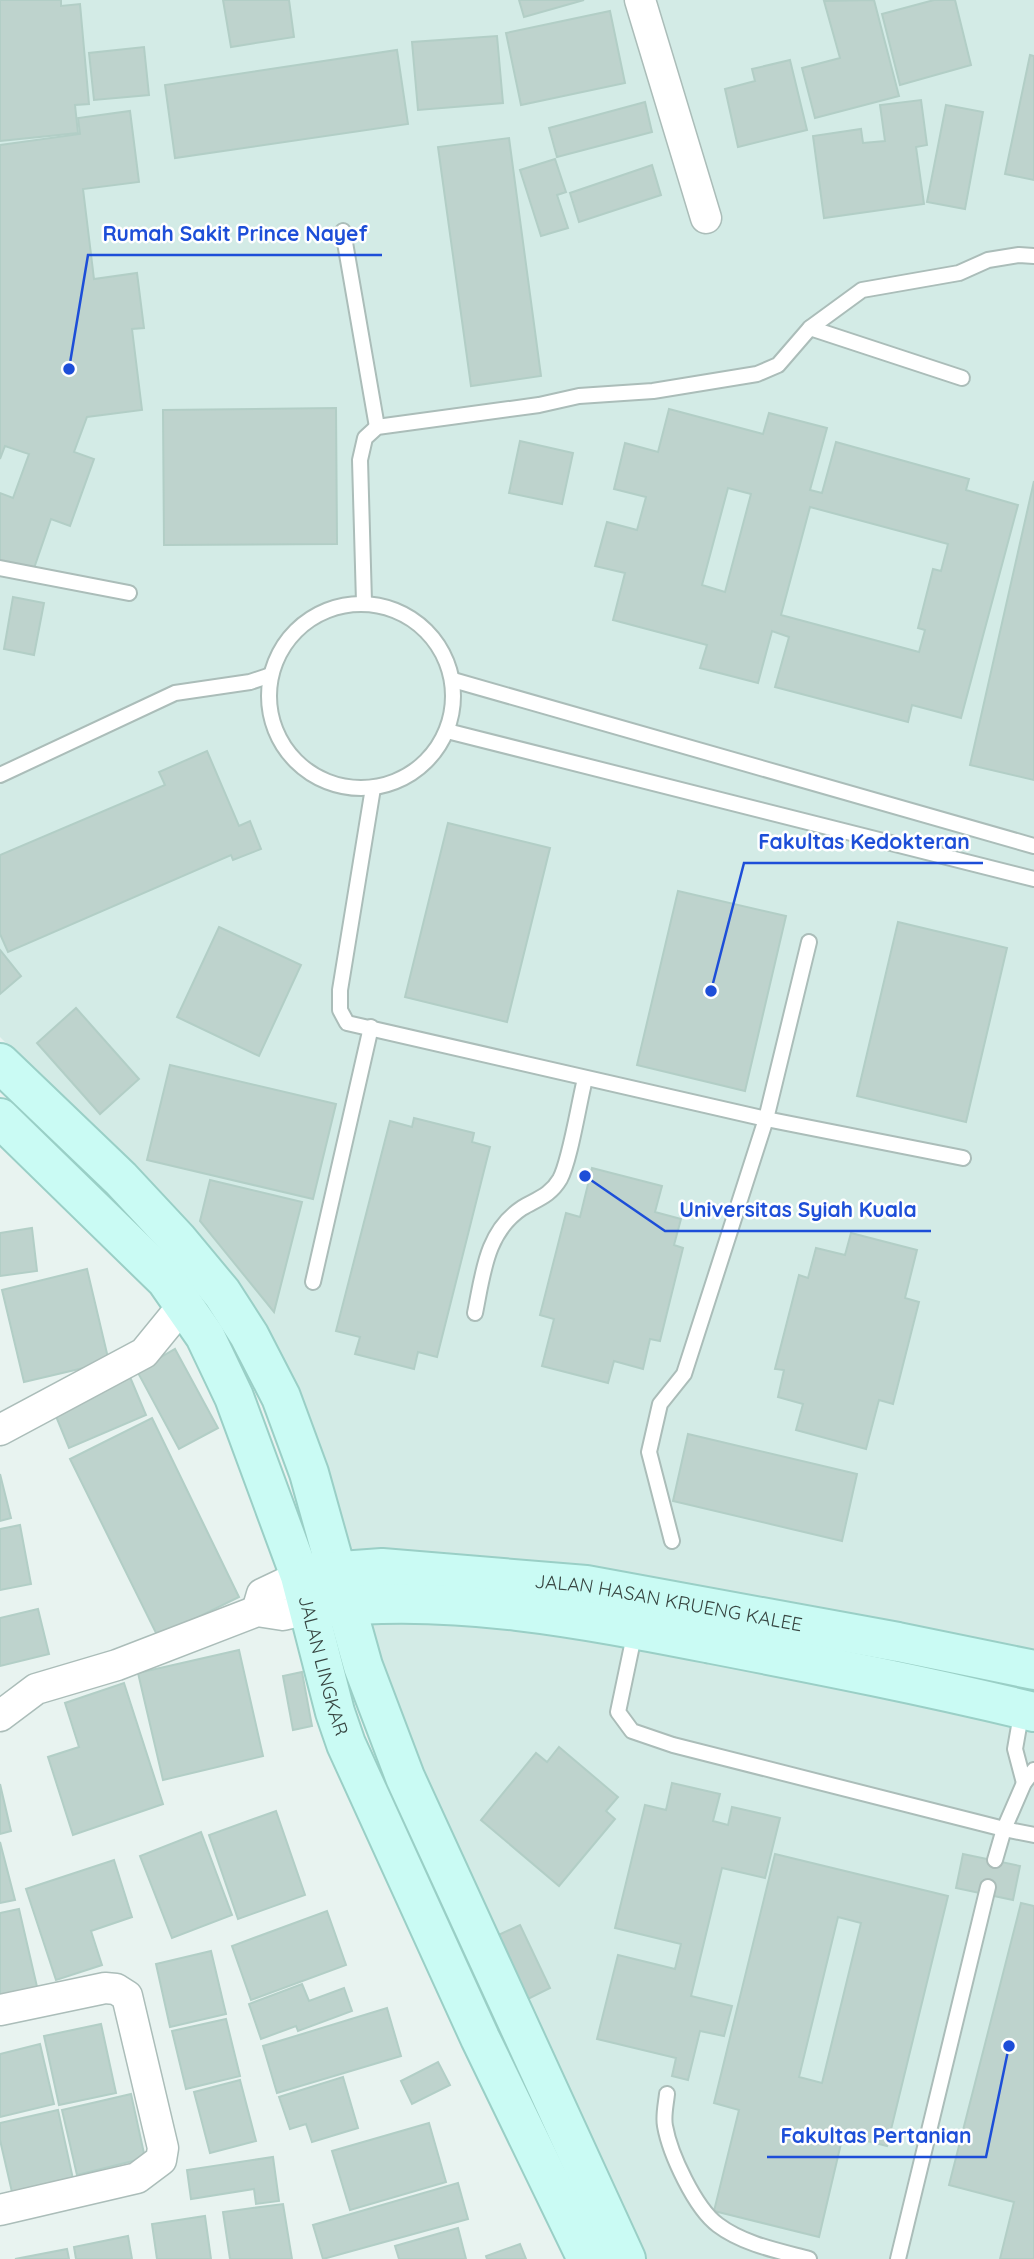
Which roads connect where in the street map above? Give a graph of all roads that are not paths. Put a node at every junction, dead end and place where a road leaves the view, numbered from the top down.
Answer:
1 (639, 0) edge
2 (706, 218) dead end
3 (343, 231) dead end
4 (1034, 256) edge
5 (810, 328) junction
6 (962, 378) dead end
7 (377, 427) junction
8 (0, 568) edge
9 (130, 593) dead end
10 (364, 602) junction
11 (271, 675) junction
12 (453, 680) junction
13 (447, 731) junction
14 (0, 775) edge
15 (373, 788) junction
16 (1034, 846) edge
17 (1034, 879) edge
18 (809, 942) dead end
19 (371, 1027) junction
20 (0, 1063) edge
21 (585, 1079) junction
22 (0, 1118) edge
23 (766, 1119) junction
24 (963, 1158) dead end
25 (313, 1282) dead end
26 (184, 1304) junction
27 (475, 1313) dead end
28 (0, 1430) edge
29 (672, 1541) dead end
30 (342, 1587) junction
31 (304, 1592) junction
32 (636, 1629) junction
33 (1033, 1663) edge
34 (1028, 1711) edge
35 (0, 1716) edge
36 (1034, 1770) edge
37 (1024, 1783) junction
38 (1004, 1829) junction
39 (1034, 1835) edge
40 (995, 1860) dead end
41 (988, 1887) dead end
42 (0, 2010) edge
43 (667, 2094) dead end
44 (0, 2210) edge
45 (587, 2259) edge
46 (626, 2259) edge
47 (809, 2259) edge
48 (898, 2259) edge

1 - 2 street
3 - 7 lane
4 - 5 lane
5 - 6 lane
5 - 7 lane
7 - 10 lane
8 - 9 lane
10 - 11 lane
10 - 12 lane
11 - 14 lane
11 - 15 lane
12 - 13 lane
12 - 16 lane
13 - 15 lane
13 - 17 lane
15 - 19 lane
18 - 23 lane
19 - 21 lane
19 - 25 lane
20 - 30 street
21 - 23 lane
21 - 27 lane
22 - 26 street, JALAN LINGKAR
23 - 24 lane
23 - 29 lane
26 - 28 street
26 - 31 street, JALAN LINGKAR
30 - 31 street, JALAN HASAN KRUENG KALEE
30 - 32 street, JALAN HASAN KRUENG KALEE
30 - 33 street, JALAN HASAN KRUENG KALEE
30 - 46 street
31 - 35 street
31 - 45 street, JALAN LINGKAR
32 - 34 street, JALAN HASAN KRUENG KALEE
32 - 38 lane
33 - 34 street
34 - 37 lane
36 - 37 lane
37 - 38 lane
38 - 39 lane
38 - 40 lane
41 - 48 lane
42 - 44 street
43 - 47 lane

